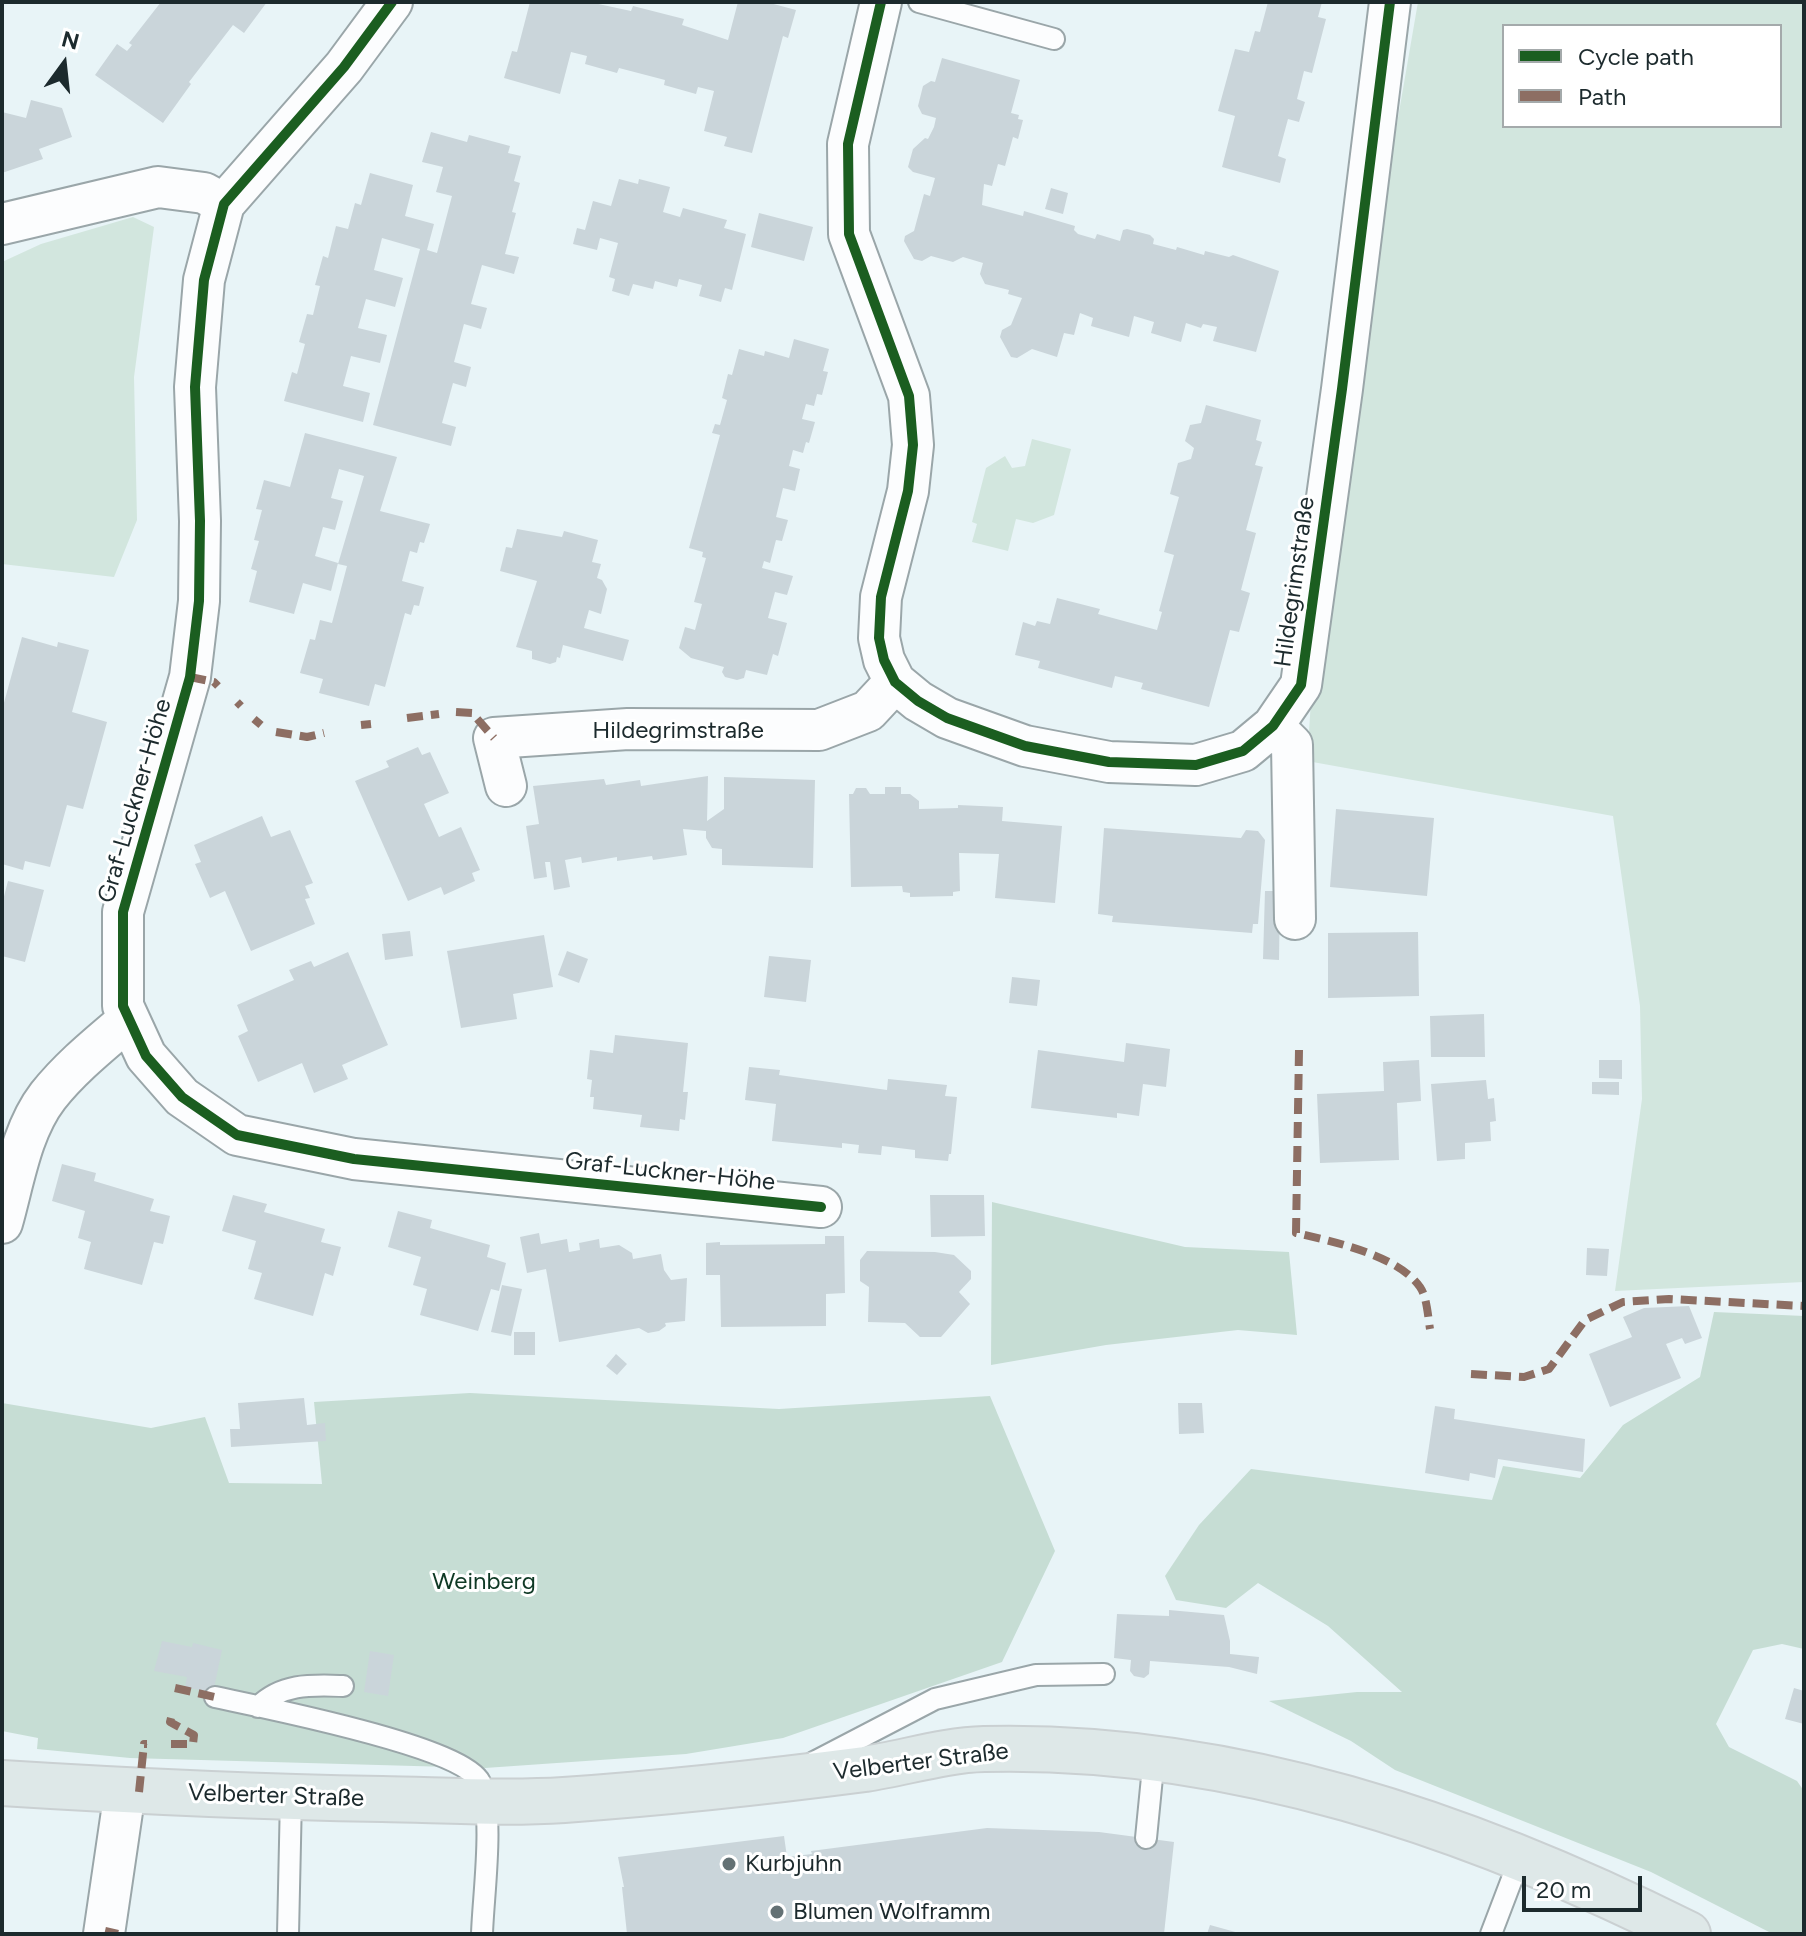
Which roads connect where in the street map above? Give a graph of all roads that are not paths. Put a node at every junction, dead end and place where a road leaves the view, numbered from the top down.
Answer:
1 (392, 2) edge
2 (881, 2) edge
3 (919, 2) edge
4 (1390, 2) edge
5 (1054, 39) dead end
6 (224, 204) junction
7 (2, 224) edge
8 (895, 682) junction
9 (1273, 726) junction
10 (506, 786) dead end
11 (1295, 919) dead end
12 (128, 1020) junction
13 (821, 1207) dead end
14 (2, 1223) edge
15 (1104, 1674) dead end
16 (343, 1686) dead end
17 (215, 1697) dead end
18 (258, 1707) junction
19 (1154, 1757) junction
20 (784, 1778) junction
21 (2, 1783) edge
22 (125, 1791) junction
23 (291, 1797) junction
24 (486, 1801) junction
25 (1146, 1838) dead end
26 (1520, 1858) junction
27 (104, 1934) edge
28 (288, 1934) edge
29 (482, 1934) edge
30 (1491, 1934) edge
31 (1688, 1934) edge

1 - 6 street, Graf-Luckner-Höhe
2 - 8 street
3 - 5 lane
4 - 9 street, Hildegrimstraße
6 - 7 street
6 - 12 street, Graf-Luckner-Höhe
8 - 9 street, Hildegrimstraße
8 - 10 street, Hildegrimstraße
9 - 11 street
12 - 13 street, Graf-Luckner-Höhe
12 - 14 street
15 - 20 lane
16 - 18 lane
17 - 18 lane
18 - 24 lane
19 - 20 main road, Velberter Straße
19 - 25 lane
19 - 26 main road, Velberter Straße
20 - 24 main road, Velberter Straße
21 - 22 main road, Velberter Straße
22 - 23 main road, Velberter Straße
22 - 27 street
23 - 24 main road, Velberter Straße
23 - 28 lane
24 - 29 lane
26 - 30 lane
26 - 31 main road, Velberter Straße

